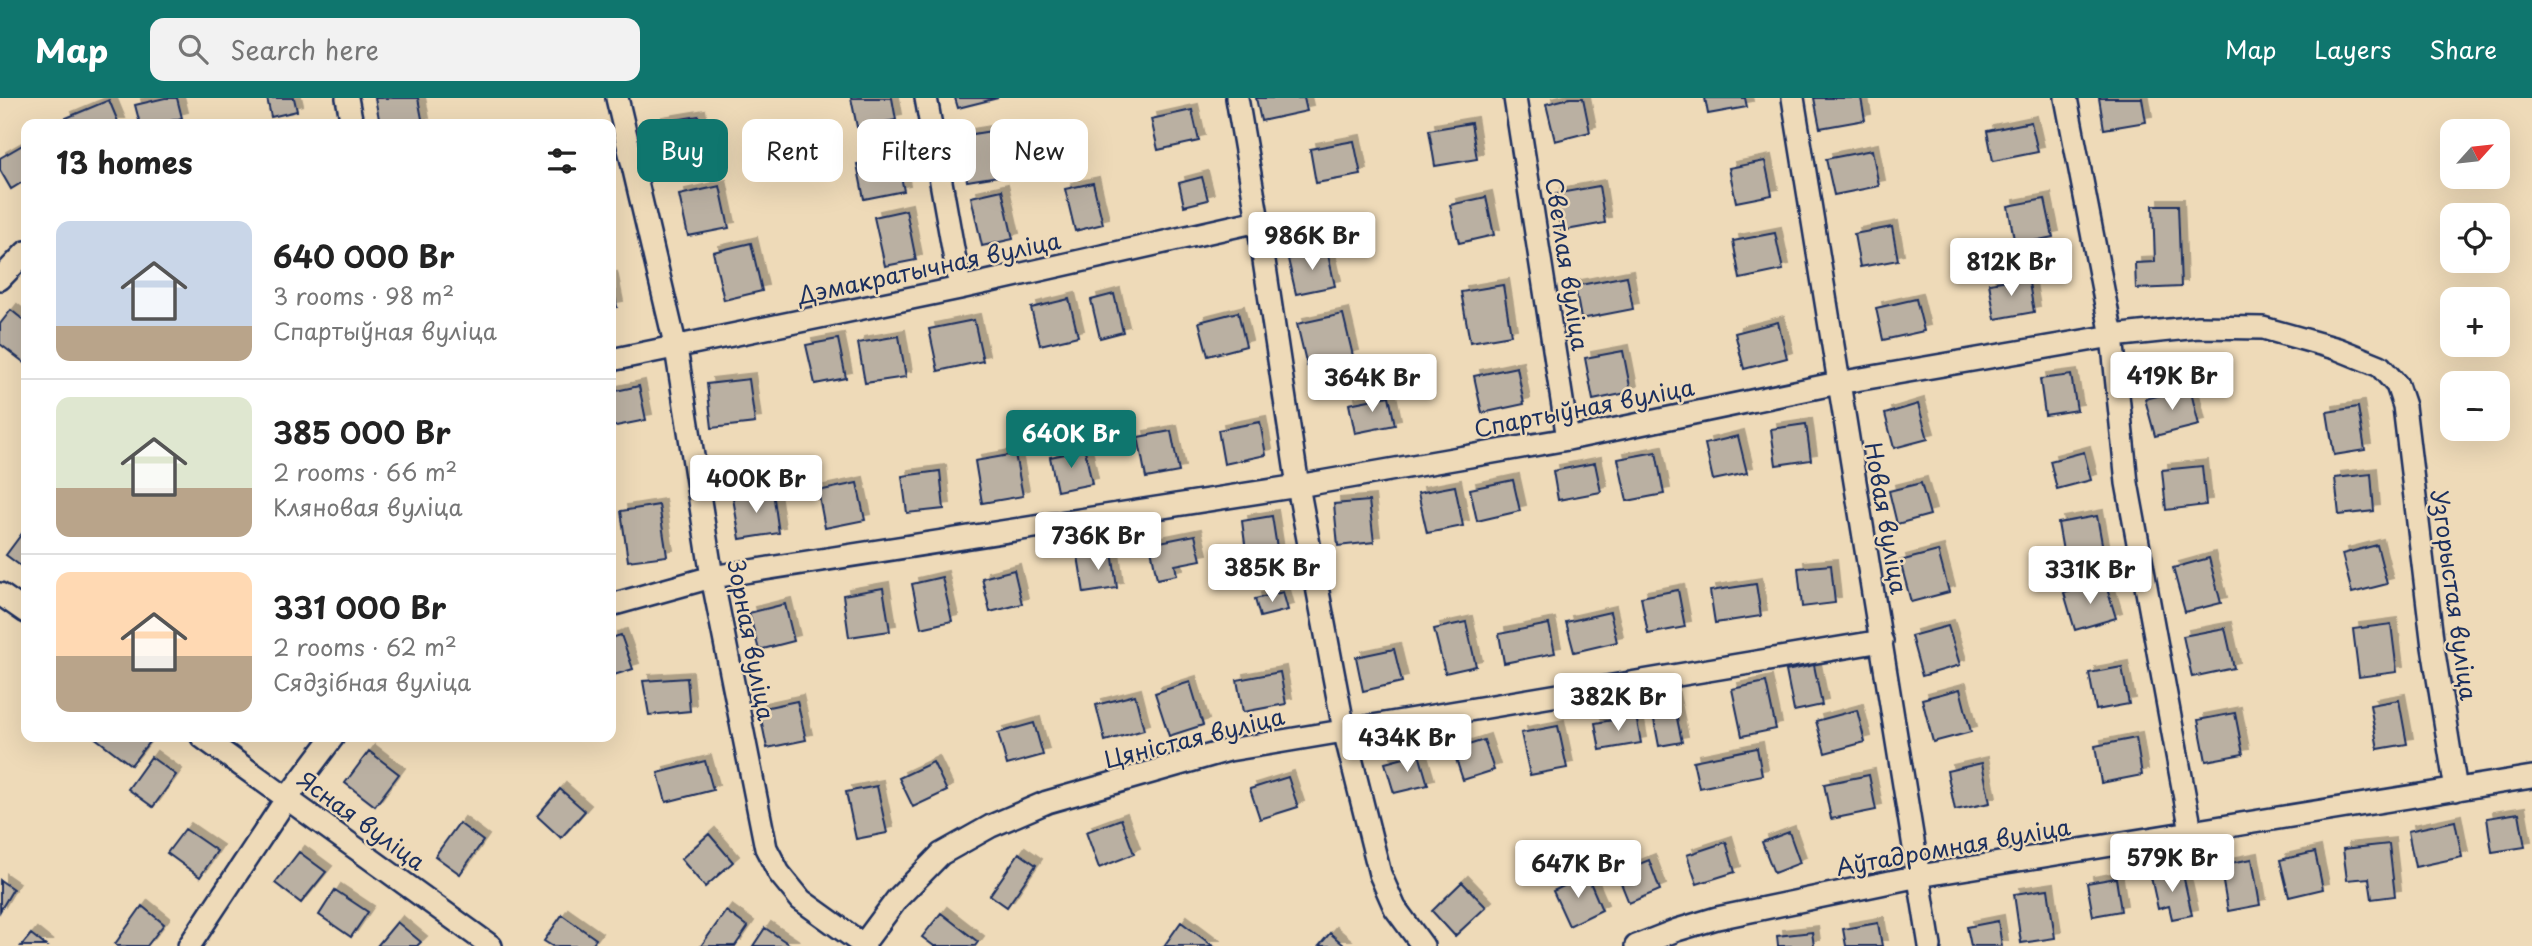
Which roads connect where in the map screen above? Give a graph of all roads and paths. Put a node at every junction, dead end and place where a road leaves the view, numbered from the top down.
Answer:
1 (347, 98) edge
2 (617, 98) edge
3 (926, 98) edge
4 (1237, 98) edge
5 (1516, 98) edge
6 (1793, 98) edge
7 (2066, 98) edge
8 (351, 119) edge
9 (1258, 221) junction
10 (21, 257) edge
11 (0, 279) edge
12 (960, 288) junction
13 (2112, 336) junction
14 (676, 348) junction
15 (616, 359) edge
16 (1838, 383) junction
17 (2404, 406) joint
18 (1568, 439) junction
19 (1298, 486) junction
20 (712, 576) junction
21 (0, 594) edge
22 (616, 604) edge
23 (21, 609) edge
24 (1882, 642) junction
25 (1344, 730) junction
26 (209, 742) edge
27 (329, 742) edge
28 (2532, 777) edge
29 (2456, 790) junction
30 (287, 798) junction
31 (2191, 831) junction
32 (1919, 876) junction
33 (189, 946) edge
34 (491, 946) edge
35 (863, 946) edge
36 (1423, 946) edge
37 (1636, 946) edge
38 (1930, 946) edge

1 - 8 street
2 - 14 street, Зорная вуліца
3 - 12 street
4 - 9 street
5 - 18 street, Светлая вуліца
6 - 16 street, Новая вуліца
7 - 13 street
9 - 12 street, Дэмакратычная вуліца
9 - 19 street
10 - 11 street
12 - 14 street, Дэмакратычная вуліца
13 - 16 street, Спартыўная вуліца
13 - 17 street, Спартыўная вуліца
13 - 31 street
14 - 15 street, Дэмакратычная вуліца
14 - 20 street, Зорная вуліца
16 - 18 street, Спартыўная вуліца
16 - 24 street, Новая вуліца
17 - 29 street, Узгорыстая вуліца
18 - 19 street, Спартыўная вуліца
19 - 20 street, Спартыўная вуліца
19 - 25 street
20 - 22 street, Спартыўная вуліца
20 - 35 street, Зорная вуліца
21 - 23 street
24 - 25 street, Цяністая вуліца
24 - 32 street, Новая вуліца
25 - 35 street, Цяністая вуліца
25 - 36 street
26 - 30 street, Ясная вуліца
27 - 30 street
28 - 29 street, Аўтадромная вуліца
29 - 31 street, Аўтадромная вуліца
30 - 33 street
30 - 34 street, Ясная вуліца
31 - 32 street, Аўтадромная вуліца
32 - 37 street, Аўтадромная вуліца
32 - 38 street, Новая вуліца

